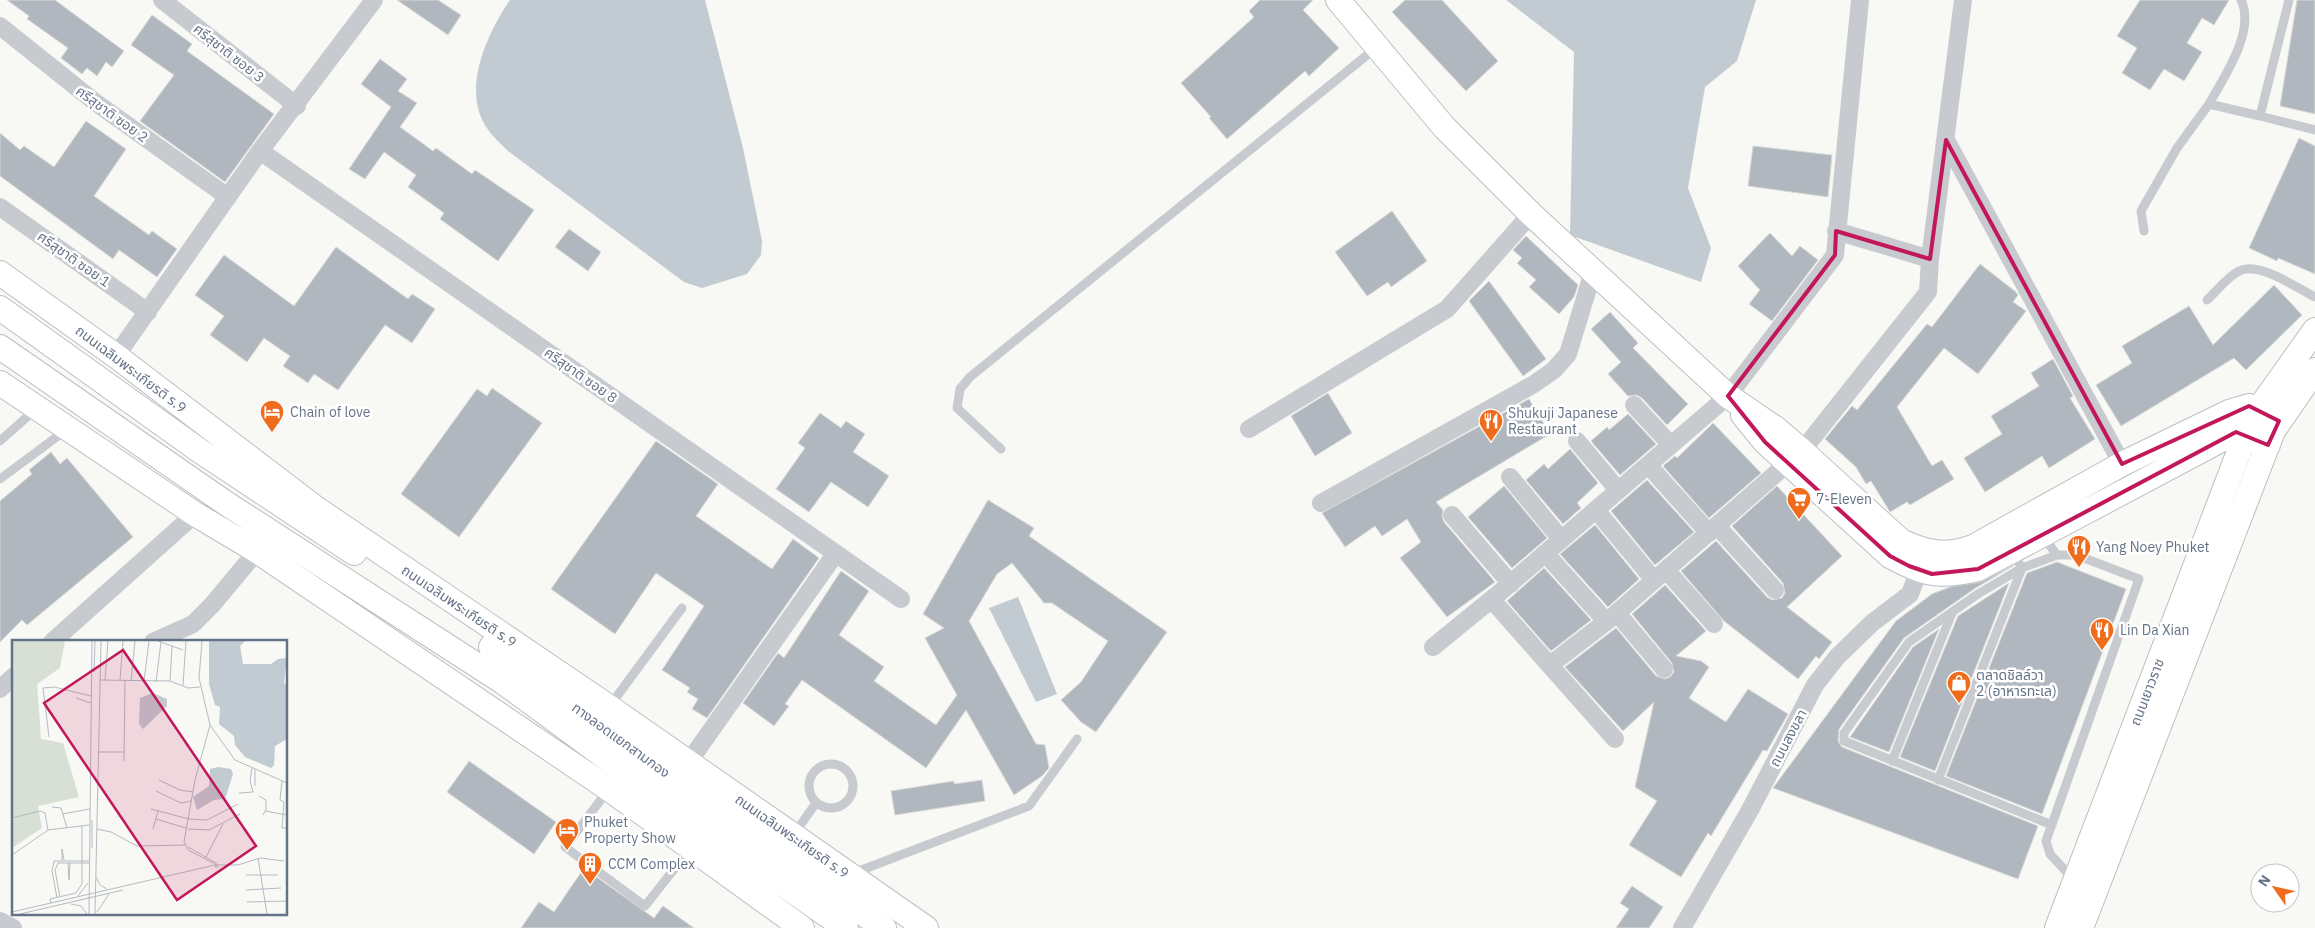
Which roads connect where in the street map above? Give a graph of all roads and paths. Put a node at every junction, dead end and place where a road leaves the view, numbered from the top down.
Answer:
1 (162, 0) edge
2 (1338, 0) edge
3 (1860, 0) edge
4 (1963, 0) edge
5 (2241, 0) edge
6 (370, 1) edge
7 (2287, 1) edge
8 (0, 26) edge
9 (1377, 47) junction
10 (2209, 104) junction
11 (296, 106) junction
12 (2260, 116) junction
13 (2315, 130) edge
14 (1946, 140) junction
15 (260, 151) junction
16 (228, 197) junction
17 (0, 207) edge
18 (1531, 214) junction
19 (1836, 231) junction
20 (2144, 231) dead end
21 (1930, 260) junction
22 (1593, 272) junction
23 (0, 273) edge
24 (2315, 297) edge
25 (2207, 300) dead end
26 (0, 308) edge
27 (148, 312) junction
28 (2315, 330) edge
29 (0, 347) edge
30 (116, 356) junction
31 (2315, 370) edge
32 (0, 382) edge
33 (1728, 396) junction
34 (1634, 404) dead end
35 (38, 408) junction
36 (2258, 410) junction
37 (2280, 421) junction
38 (68, 428) junction
39 (1250, 429) dead end
40 (2245, 436) junction
41 (0, 441) edge
42 (1577, 441) dead end
43 (1671, 445) junction
44 (2268, 445) junction
45 (1000, 449) dead end
46 (1795, 457) junction
47 (2122, 464) junction
48 (1648, 465) junction
49 (1510, 477) dead end
50 (0, 479) edge
51 (1618, 490) junction
52 (1321, 503) dead end
53 (1596, 510) junction
54 (195, 514) junction
55 (1452, 515) dead end
56 (1713, 529) junction
57 (2042, 534) junction
58 (1561, 539) junction
59 (257, 551) junction
60 (836, 553) junction
61 (1545, 553) junction
62 (356, 554) junction
63 (2057, 555) junction
64 (2017, 560) junction
65 (1919, 570) junction
66 (1660, 575) junction
67 (341, 578) junction
68 (1511, 584) junction
69 (1775, 590) dead end
70 (901, 599) dead end
71 (1492, 600) junction
72 (682, 608) dead end
73 (1952, 612) junction
74 (1611, 617) junction
75 (1714, 624) dead end
76 (54, 640) edge
77 (157, 640) edge
78 (516, 644) junction
79 (1433, 647) dead end
80 (1550, 665) junction
81 (1664, 669) dead end
82 (12, 678) edge
83 (0, 689) edge
84 (477, 700) junction
85 (608, 707) junction
86 (1076, 739) dead end
87 (1615, 739) dead end
88 (1892, 761) junction
89 (688, 763) junction
90 (1938, 780) junction
91 (610, 789) junction
92 (816, 803) junction
93 (2052, 825) junction
94 (793, 836) junction
95 (690, 848) junction
96 (849, 875) junction
97 (2075, 880) junction
98 (0, 921) edge
99 (13, 928) edge
100 (802, 928) edge
101 (846, 928) edge
102 (884, 928) edge
103 (926, 928) edge
104 (1682, 928) edge
105 (2056, 928) edge
106 (2081, 928) edge

1 - 11 street, ศรีสุชาติ ซอย 3
2 - 9 main road
3 - 19 street
4 - 14 street
5 - 10 lane
6 - 11 street
7 - 12 lane
8 - 16 street, ศรีสุชาติ ซอย 2
9 - 18 main road
9 - 45 lane
10 - 12 lane
10 - 20 lane
11 - 15 street
12 - 13 lane
14 - 21 street
14 - 47 street
15 - 16 street
15 - 60 street, ศรีสุชาติ ซอย 8
16 - 27 street
17 - 27 street, ศรีสุชาติ ซอย 1
18 - 22 main road
18 - 39 street
19 - 21 street
19 - 33 street
21 - 46 street
22 - 33 main road
22 - 52 street
23 - 30 main road, ถนนเฉลิมพระเกียรติ ร.9
24 - 25 lane
26 - 62 main road, ถนนเฉลิมพระเกียรติ ร.9
27 - 30 street
28 - 36 main road, ถนนเยาวราช
29 - 67 main road
30 - 78 main road, ถนนเฉลิมพระเกียรติ ร.9
31 - 37 main road, ถนนเยาวราช
32 - 35 main road
33 - 43 street
33 - 46 main road
34 - 43 street
35 - 38 main road
35 - 41 lane
36 - 37 main road
36 - 40 main road, ถนนเยาวราช
36 - 47 main road
37 - 44 main road, ถนนเยาวราช
38 - 50 lane
38 - 54 main road
40 - 44 main road
40 - 57 main road
40 - 97 main road, ถนนเยาวราช
42 - 51 street
43 - 48 street
44 - 106 main road, ถนนเยาวราช
46 - 47 main road
46 - 56 street
46 - 65 main road
48 - 51 street
48 - 56 street
49 - 58 street
51 - 53 street
53 - 58 street
53 - 66 street
54 - 59 main road
54 - 76 street
55 - 68 street
56 - 66 street
56 - 69 street
57 - 63 lane
57 - 64 main road
58 - 61 street
59 - 77 street
59 - 84 main road
60 - 70 street, ศรีสุชาติ ซอย 8
60 - 89 street
61 - 68 street
61 - 74 street
62 - 78 main road
62 - 102 main road, ทางลอดแยกสามกอง
63 - 64 lane
63 - 93 lane
64 - 65 main road
64 - 73 lane
64 - 90 lane
65 - 104 street, ถนนสงขลา
66 - 74 street
66 - 75 street
67 - 84 main road
67 - 101 main road, ทางลอดแยกสามกอง
68 - 71 street
71 - 79 street
71 - 80 street
72 - 85 lane
73 - 88 lane
73 - 88 lane
74 - 80 street
74 - 81 street
78 - 85 main road, ถนนเฉลิมพระเกียรติ ร.9
80 - 87 street
82 - 83 street
84 - 91 main road
85 - 89 main road, ถนนเฉลิมพระเกียรติ ร.9
86 - 96 lane
88 - 90 lane
89 - 94 main road, ถนนเฉลิมพระเกียรติ ร.9
90 - 93 lane
91 - 95 main road
91 - 95 lane
92 - 92 lane
92 - 94 lane
93 - 97 lane
94 - 96 main road, ถนนเฉลิมพระเกียรติ ร.9
95 - 100 main road
96 - 103 main road, ถนนเฉลิมพระเกียรติ ร.9
97 - 105 main road, ถนนเยาวราช
98 - 99 street

